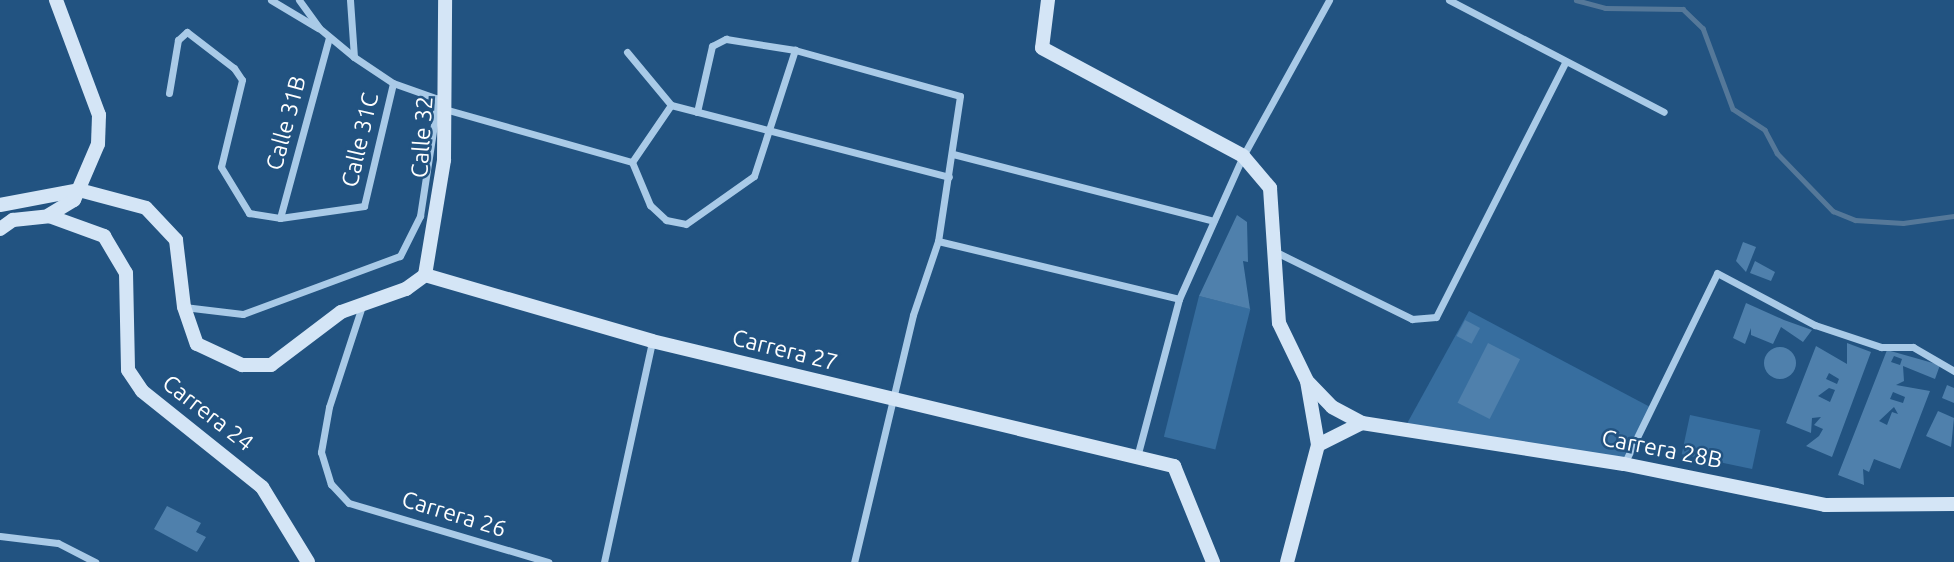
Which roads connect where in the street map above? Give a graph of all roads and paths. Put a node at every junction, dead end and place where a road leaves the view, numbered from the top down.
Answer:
1 (56, 0) edge
2 (271, 0) edge
3 (299, 0) edge
4 (351, 0) edge
5 (445, 0) edge
6 (1048, 0) edge
7 (1329, 0) edge
8 (1449, 0) edge
9 (319, 28) junction
10 (329, 38) junction
11 (795, 51) junction
12 (626, 52) dead end
13 (354, 57) junction
14 (1565, 63) junction
15 (393, 83) junction
16 (169, 93) dead end
17 (445, 104) junction
18 (671, 105) junction
19 (697, 112) junction
20 (1664, 112) dead end
21 (765, 130) junction
22 (953, 154) junction
23 (1244, 156) junction
24 (632, 162) junction
25 (949, 177) junction
26 (79, 190) junction
27 (0, 205) edge
28 (49, 216) junction
29 (280, 218) junction
30 (1214, 221) junction
31 (0, 229) edge
32 (938, 241) junction
33 (1274, 251) junction
34 (425, 275) junction
35 (1179, 299) junction
36 (363, 302) junction
37 (184, 307) junction
38 (652, 341) junction
39 (1954, 371) edge
40 (1307, 381) junction
41 (891, 400) junction
42 (1362, 423) junction
43 (1318, 445) junction
44 (1137, 457) junction
45 (1624, 464) junction
46 (1954, 504) edge
47 (0, 536) edge
48 (95, 562) edge
49 (307, 562) edge
50 (548, 562) edge
51 (604, 562) edge
52 (854, 562) edge
53 (1213, 562) edge
54 (1287, 562) edge

1 - 26 main road
2 - 9 street
3 - 9 street
4 - 13 street
5 - 17 main road, Calle 32
6 - 23 main road
7 - 23 street
8 - 14 street
9 - 10 street
10 - 13 street
10 - 29 street, Calle 31B
11 - 19 street
11 - 21 street
11 - 22 street
12 - 18 street
13 - 15 street
14 - 20 street
14 - 33 street
15 - 17 street
15 - 29 street, Calle 31C
16 - 29 street
17 - 24 street
17 - 34 main road, Calle 32
17 - 37 street
18 - 19 street
18 - 24 street
19 - 21 street
21 - 24 street
21 - 25 street
22 - 25 street
22 - 30 street
23 - 30 street
23 - 33 main road
25 - 32 street
26 - 27 main road, Carrera 24
26 - 28 main road
26 - 37 main road, Carrera 24
28 - 31 main road, Carrera 24
28 - 49 main road, Carrera 24
30 - 35 street
32 - 35 street
32 - 41 street
33 - 40 main road
34 - 36 main road, Carrera 24
34 - 38 main road, Carrera 27
35 - 44 street
36 - 37 main road, Carrera 24
36 - 50 street, Carrera 26
38 - 41 main road, Carrera 27
38 - 51 street
39 - 45 street
40 - 42 main road, Carrera 28B
40 - 43 main road
41 - 44 main road, Carrera 27
41 - 52 street
42 - 43 main road
42 - 45 main road, Carrera 28B
43 - 54 main road
44 - 53 main road, Carrera 27
45 - 46 main road, Carrera 28B
47 - 48 street

